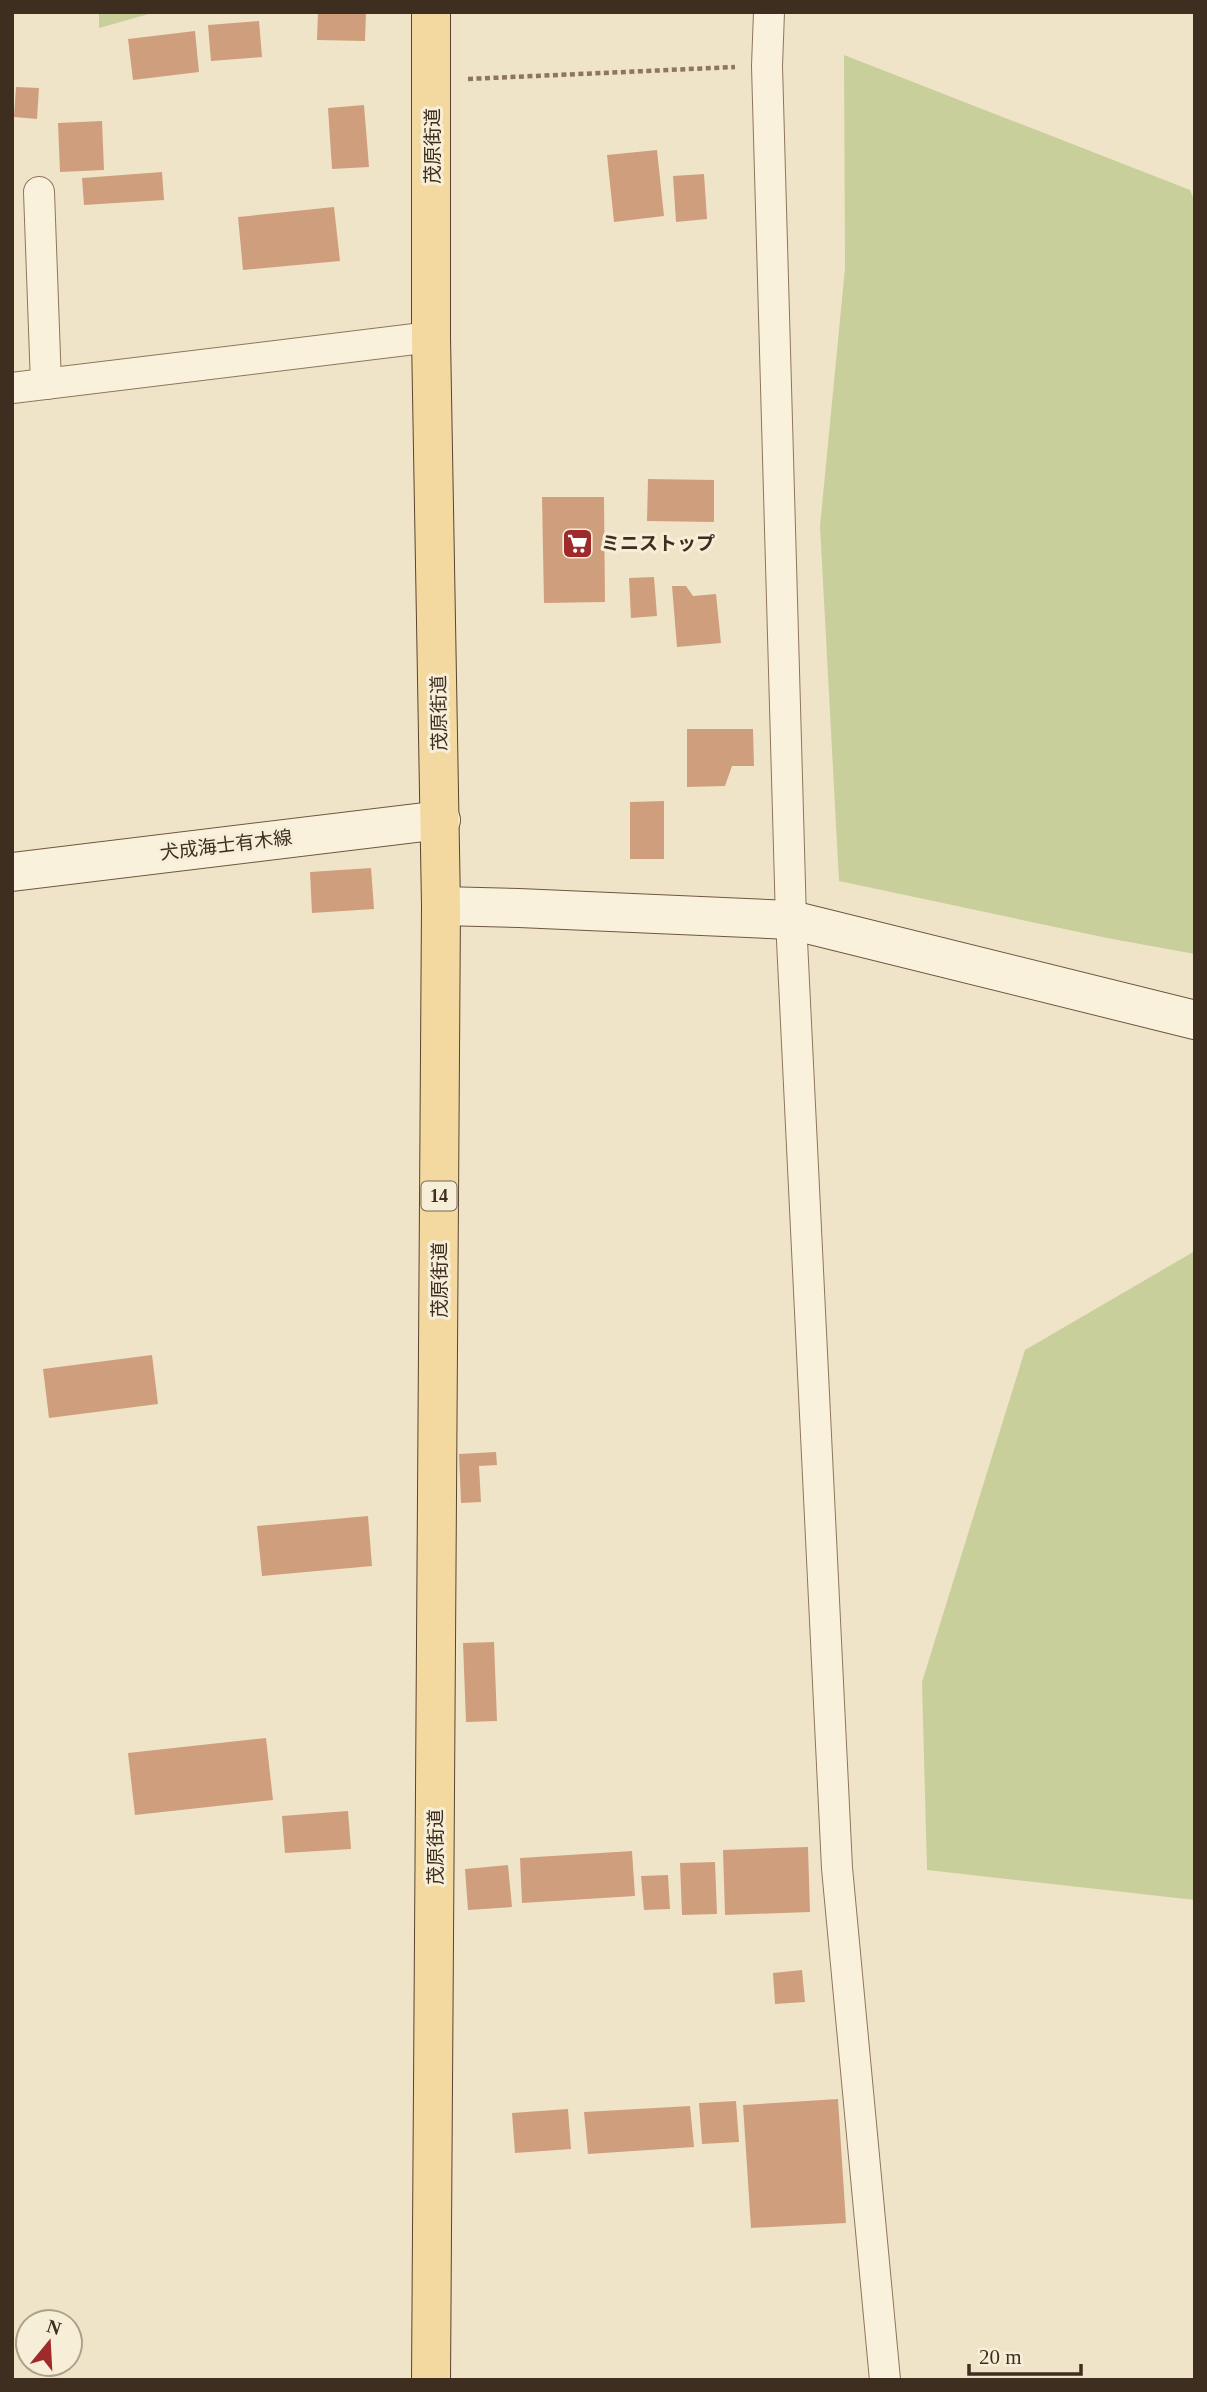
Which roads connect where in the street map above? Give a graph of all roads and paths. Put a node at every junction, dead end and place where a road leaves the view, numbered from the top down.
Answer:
1 (431, 12) edge
2 (769, 12) edge
3 (767, 66) junction
4 (432, 80) junction
5 (39, 191) dead end
6 (431, 337) junction
7 (46, 384) junction
8 (12, 388) edge
9 (441, 820) junction
10 (12, 872) edge
11 (441, 906) junction
12 (792, 920) junction
13 (1195, 1020) edge
14 (431, 2380) edge
15 (885, 2380) edge

1 - 4 main road, 茂原街道 / 14
2 - 3 street
3 - 4 path
3 - 12 street
4 - 6 main road, 茂原街道 / 14
5 - 7 street
6 - 7 street
6 - 9 main road, 茂原街道 / 14
7 - 8 street
9 - 10 street, 犬成海士有木線
9 - 11 main road, 茂原街道 / 14
11 - 12 street
11 - 14 main road, 茂原街道 / 14
12 - 13 street
12 - 15 street

